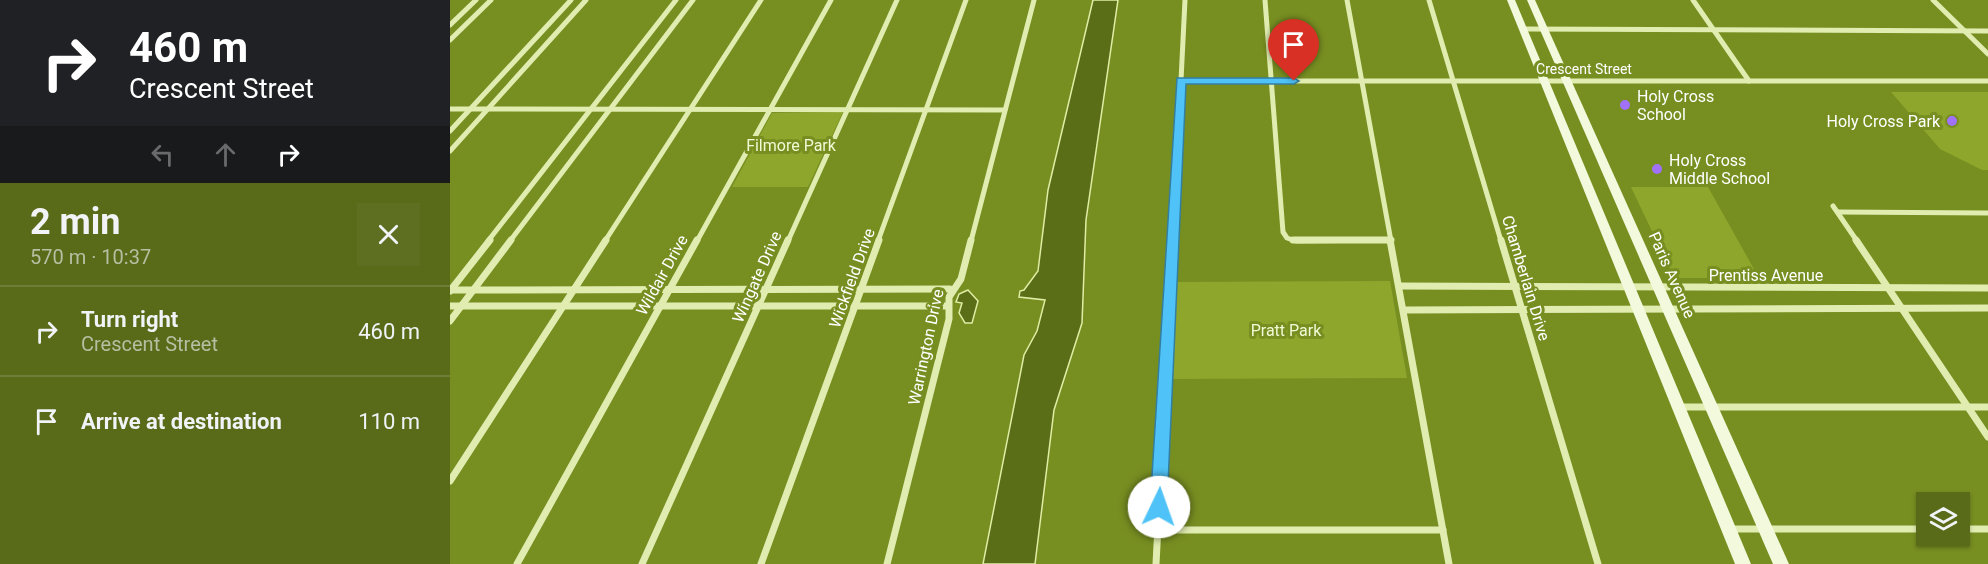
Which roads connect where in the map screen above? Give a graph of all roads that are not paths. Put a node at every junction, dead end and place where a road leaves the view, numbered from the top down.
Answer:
1 (476, 0) edge
2 (491, 0) edge
3 (571, 0) edge
4 (586, 0) edge
5 (761, 0) edge
6 (831, 0) edge
7 (897, 0) edge
8 (966, 0) edge
9 (1034, 0) edge
10 (1185, 0) edge
11 (1265, 0) edge
12 (1347, 0) edge
13 (1429, 0) edge
14 (1511, 0) edge
15 (1531, 0) edge
16 (1693, 0) edge
17 (1933, 0) edge
18 (674, 1) edge
19 (692, 1) edge
20 (450, 25) edge
21 (1523, 29) junction
22 (1544, 29) junction
23 (1713, 30) junction
24 (1964, 31) junction
25 (1988, 31) edge
26 (450, 40) edge
27 (1988, 54) edge
28 (1181, 81) junction
29 (1271, 81) junction
30 (1362, 81) junction
31 (1452, 81) junction
32 (1544, 81) junction
33 (1567, 81) junction
34 (1749, 81) junction
35 (1988, 81) edge
36 (450, 109) edge
37 (470, 109) junction
38 (488, 109) junction
39 (591, 109) junction
40 (611, 109) junction
41 (692, 110) junction
42 (770, 110) junction
43 (848, 110) junction
44 (926, 110) junction
45 (1005, 110) junction
46 (450, 131) edge
47 (450, 151) edge
48 (1988, 213) edge
49 (1391, 240) junction
50 (1514, 285) junction
51 (1399, 286) junction
52 (1630, 288) junction
53 (1660, 288) junction
54 (1888, 288) junction
55 (1988, 288) edge
56 (574, 289) junction
57 (669, 289) junction
58 (766, 289) junction
59 (862, 289) junction
60 (950, 289) junction
61 (451, 290) edge
62 (473, 290) junction
63 (450, 306) edge
64 (855, 306) junction
65 (946, 306) junction
66 (460, 307) junction
67 (563, 307) junction
68 (659, 307) junction
69 (759, 307) junction
70 (1638, 308) junction
71 (1669, 308) junction
72 (1902, 308) junction
73 (1988, 308) edge
74 (1404, 310) junction
75 (1522, 310) junction
76 (450, 321) edge
77 (1679, 407) junction
78 (1713, 407) junction
79 (1967, 407) junction
80 (1988, 407) edge
81 (1988, 437) edge
82 (450, 480) edge
83 (1728, 529) junction
84 (1766, 529) junction
85 (1916, 529) edge
86 (1970, 529) edge
87 (1988, 529) edge
88 (1158, 530) junction
89 (1443, 530) junction
90 (517, 564) edge
91 (642, 564) edge
92 (761, 564) edge
93 (886, 564) edge
94 (1156, 564) edge
95 (1449, 564) edge
96 (1598, 564) edge
97 (1743, 564) edge
98 (1781, 564) edge

1 - 20 street
2 - 26 street
3 - 37 street
4 - 38 street
5 - 41 street
6 - 42 street, Wildair Drive
7 - 43 street, Wingate Drive
8 - 44 street, Wickfield Drive
9 - 45 street, Warrington Drive
10 - 28 street
11 - 29 street
12 - 30 street
13 - 31 street, Chamberlain Drive
14 - 21 street
15 - 22 street, Paris Avenue
16 - 23 street
17 - 24 street
18 - 19 street
18 - 39 street
19 - 40 street
21 - 22 street
21 - 32 street
22 - 23 street
22 - 33 street, Paris Avenue
23 - 24 street
23 - 34 street
24 - 25 street
24 - 27 street
28 - 29 street, Crescent Street
28 - 88 street
29 - 30 street, Crescent Street
29 - 49 street
30 - 31 street, Crescent Street
30 - 49 street
31 - 32 street, Crescent Street
31 - 50 street, Chamberlain Drive
32 - 33 street, Crescent Street
32 - 52 street
33 - 34 street, Crescent Street
33 - 53 street, Paris Avenue
34 - 35 street, Crescent Street
36 - 37 street
37 - 38 street
37 - 46 street
38 - 39 street
38 - 47 street
39 - 40 street
39 - 61 street
40 - 41 street
40 - 62 street
41 - 42 street
41 - 56 street
42 - 43 street
42 - 57 street, Wildair Drive
43 - 44 street
43 - 58 street, Wingate Drive
44 - 45 street
44 - 59 street, Wickfield Drive
45 - 60 street, Warrington Drive
48 - 54 street
49 - 51 street
50 - 51 street, Prentiss Avenue
50 - 52 street, Prentiss Avenue
50 - 75 street, Chamberlain Drive
51 - 74 street
52 - 53 street, Prentiss Avenue
52 - 70 street
53 - 54 street, Prentiss Avenue
53 - 71 street, Paris Avenue
54 - 55 street, Prentiss Avenue
54 - 72 street
56 - 57 street
56 - 62 street
56 - 67 street
57 - 58 street
57 - 68 street, Wildair Drive
58 - 59 street
58 - 69 street, Wingate Drive
59 - 60 street
59 - 64 street, Wickfield Drive
60 - 65 street, Warrington Drive
61 - 62 street
62 - 66 street
63 - 66 street
64 - 65 street
64 - 69 street
64 - 92 street, Wickfield Drive
65 - 93 street, Warrington Drive
66 - 67 street
66 - 76 street
67 - 68 street
67 - 82 street
68 - 69 street
68 - 90 street, Wildair Drive
69 - 91 street, Wingate Drive
70 - 71 street, Prentiss Avenue
70 - 75 street, Prentiss Avenue
70 - 77 street
71 - 72 street, Prentiss Avenue
71 - 78 street, Paris Avenue
72 - 73 street, Prentiss Avenue
72 - 79 street
74 - 75 street, Prentiss Avenue
74 - 89 street
75 - 96 street, Chamberlain Drive
77 - 78 street
77 - 83 street
78 - 79 street
78 - 84 street, Paris Avenue
79 - 80 street
79 - 81 street
83 - 84 street
83 - 97 street
84 - 85 street
84 - 98 street, Paris Avenue
86 - 87 street
88 - 89 street
88 - 94 street
89 - 95 street

